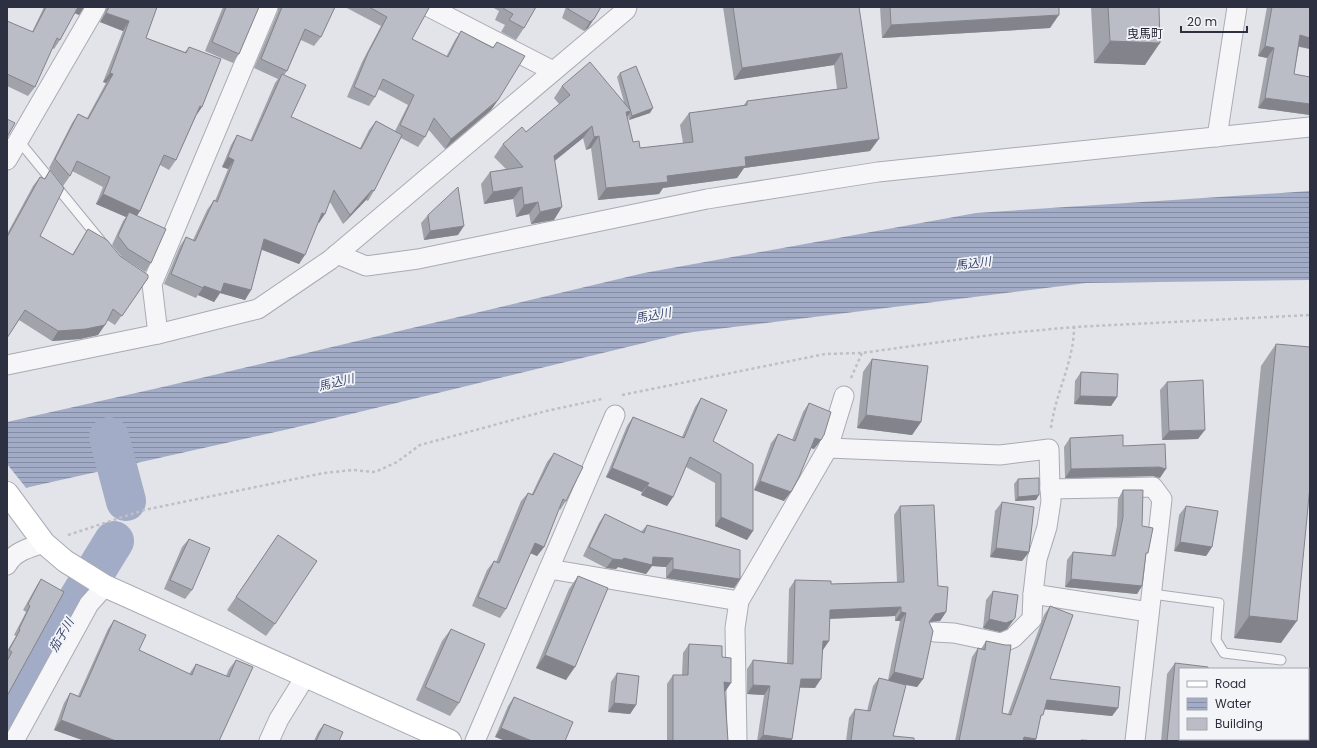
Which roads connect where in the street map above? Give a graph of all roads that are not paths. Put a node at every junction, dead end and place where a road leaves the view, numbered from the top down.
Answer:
1 (96, 7) edge
2 (268, 7) edge
3 (429, 7) edge
4 (1237, 7) edge
5 (627, 8) edge
6 (553, 71) junction
7 (1310, 127) edge
8 (1217, 137) junction
9 (19, 141) junction
10 (7, 160) edge
11 (108, 250) edge
12 (337, 254) junction
13 (158, 334) junction
14 (7, 365) edge
15 (844, 396) road end
16 (616, 415) dead end
17 (828, 448) junction
18 (1050, 490) junction
19 (7, 493) edge
20 (47, 538) junction
21 (7, 565) edge
22 (549, 569) junction
23 (105, 586) junction
24 (1033, 594) junction
25 (739, 601) junction
26 (1151, 603) junction
27 (934, 632) edge
28 (1281, 660) dead end
29 (305, 677) junction
30 (14, 741) edge
31 (269, 741) edge
32 (450, 741) edge
33 (475, 741) edge
34 (737, 741) edge
35 (1135, 741) edge

1 - 9 street
2 - 13 street
3 - 6 street
4 - 8 street
5 - 6 street
6 - 12 street
7 - 8 street
8 - 12 street
9 - 10 street
9 - 11 lane
12 - 13 street
13 - 14 street
15 - 17 street
16 - 22 street
17 - 18 street
17 - 25 street
18 - 24 street
18 - 26 street
19 - 20 street
20 - 21 street
20 - 23 street
22 - 25 street
22 - 33 street
23 - 29 street
23 - 30 street
24 - 26 street
24 - 27 street
25 - 34 street
26 - 28 lane
26 - 35 street
29 - 31 street
29 - 32 street

